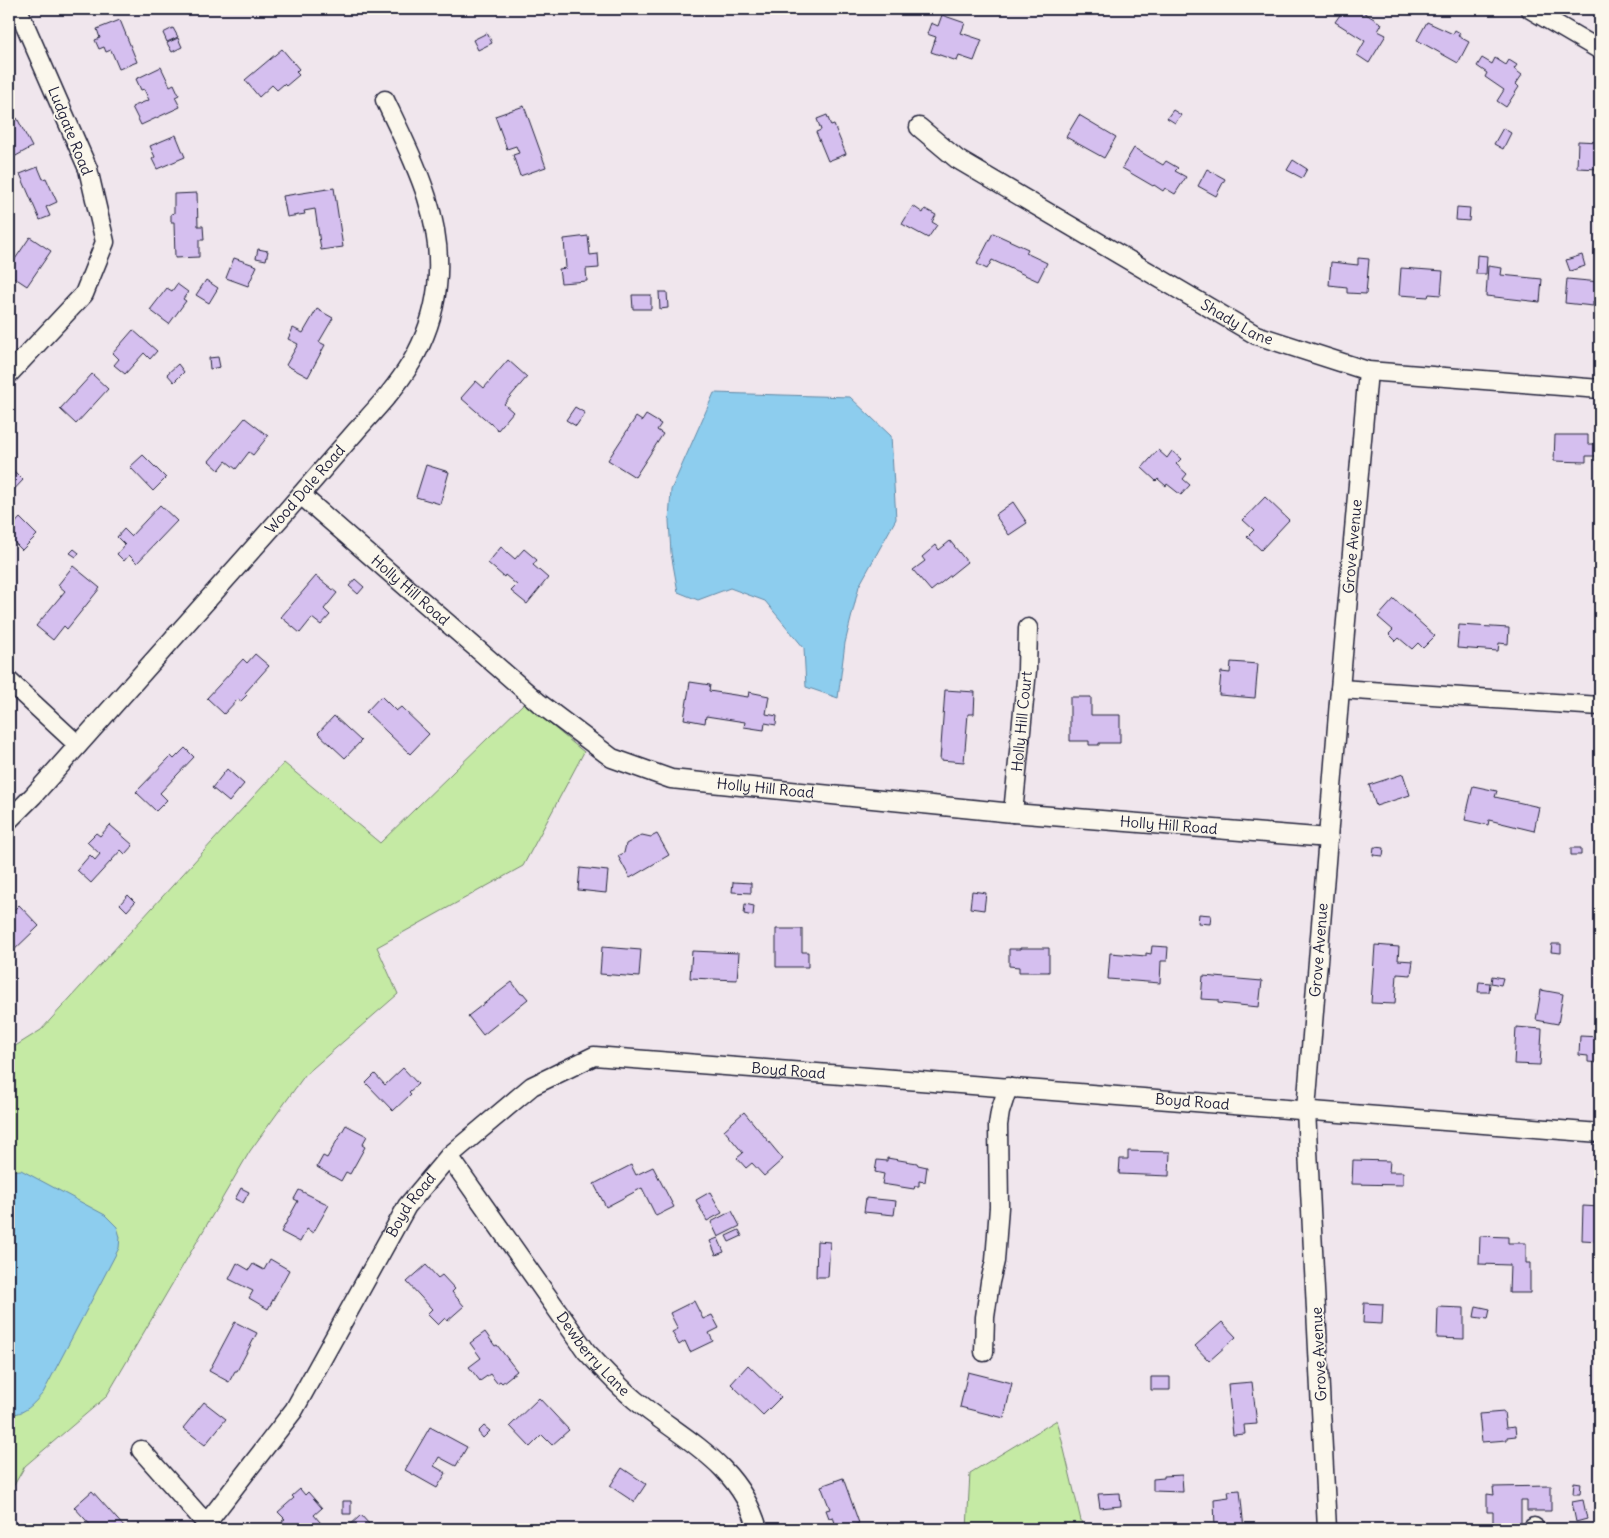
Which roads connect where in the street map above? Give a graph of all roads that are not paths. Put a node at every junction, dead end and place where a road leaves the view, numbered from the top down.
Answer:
1 (18, 9) edge
2 (1530, 9) edge
3 (1600, 50) edge
4 (385, 100) dead end
5 (920, 127) dead end
6 (1368, 371) junction
7 (9, 374) edge
8 (1600, 389) edge
9 (300, 495) junction
10 (1028, 628) dead end
11 (9, 681) edge
12 (1340, 689) junction
13 (1600, 706) edge
14 (78, 745) junction
15 (1013, 813) junction
16 (9, 820) edge
17 (1329, 838) junction
18 (1008, 1087) junction
19 (1306, 1110) junction
20 (1600, 1132) edge
21 (449, 1156) junction
22 (984, 1352) dead end
23 (141, 1450) dead end
24 (208, 1527) edge
25 (758, 1529) edge
26 (1327, 1529) edge

1 - 7 street, Ludgate Road
2 - 3 street
4 - 9 street, Wood Dale Road
5 - 6 street, Shady Lane
6 - 8 street, Shady Lane
6 - 12 street, Grove Avenue
9 - 14 street, Wood Dale Road
9 - 15 street, Holly Hill Road
10 - 15 street, Holly Hill Court
11 - 14 street
12 - 13 street
12 - 17 street, Grove Avenue
14 - 16 street, Wood Dale Road
15 - 17 street, Holly Hill Road
17 - 19 street, Grove Avenue
18 - 19 street, Boyd Road
18 - 21 street, Boyd Road
18 - 22 street
19 - 20 street, Boyd Road
19 - 26 street, Grove Avenue
21 - 24 street, Boyd Road
21 - 25 street, Dewberry Lane
23 - 24 street

